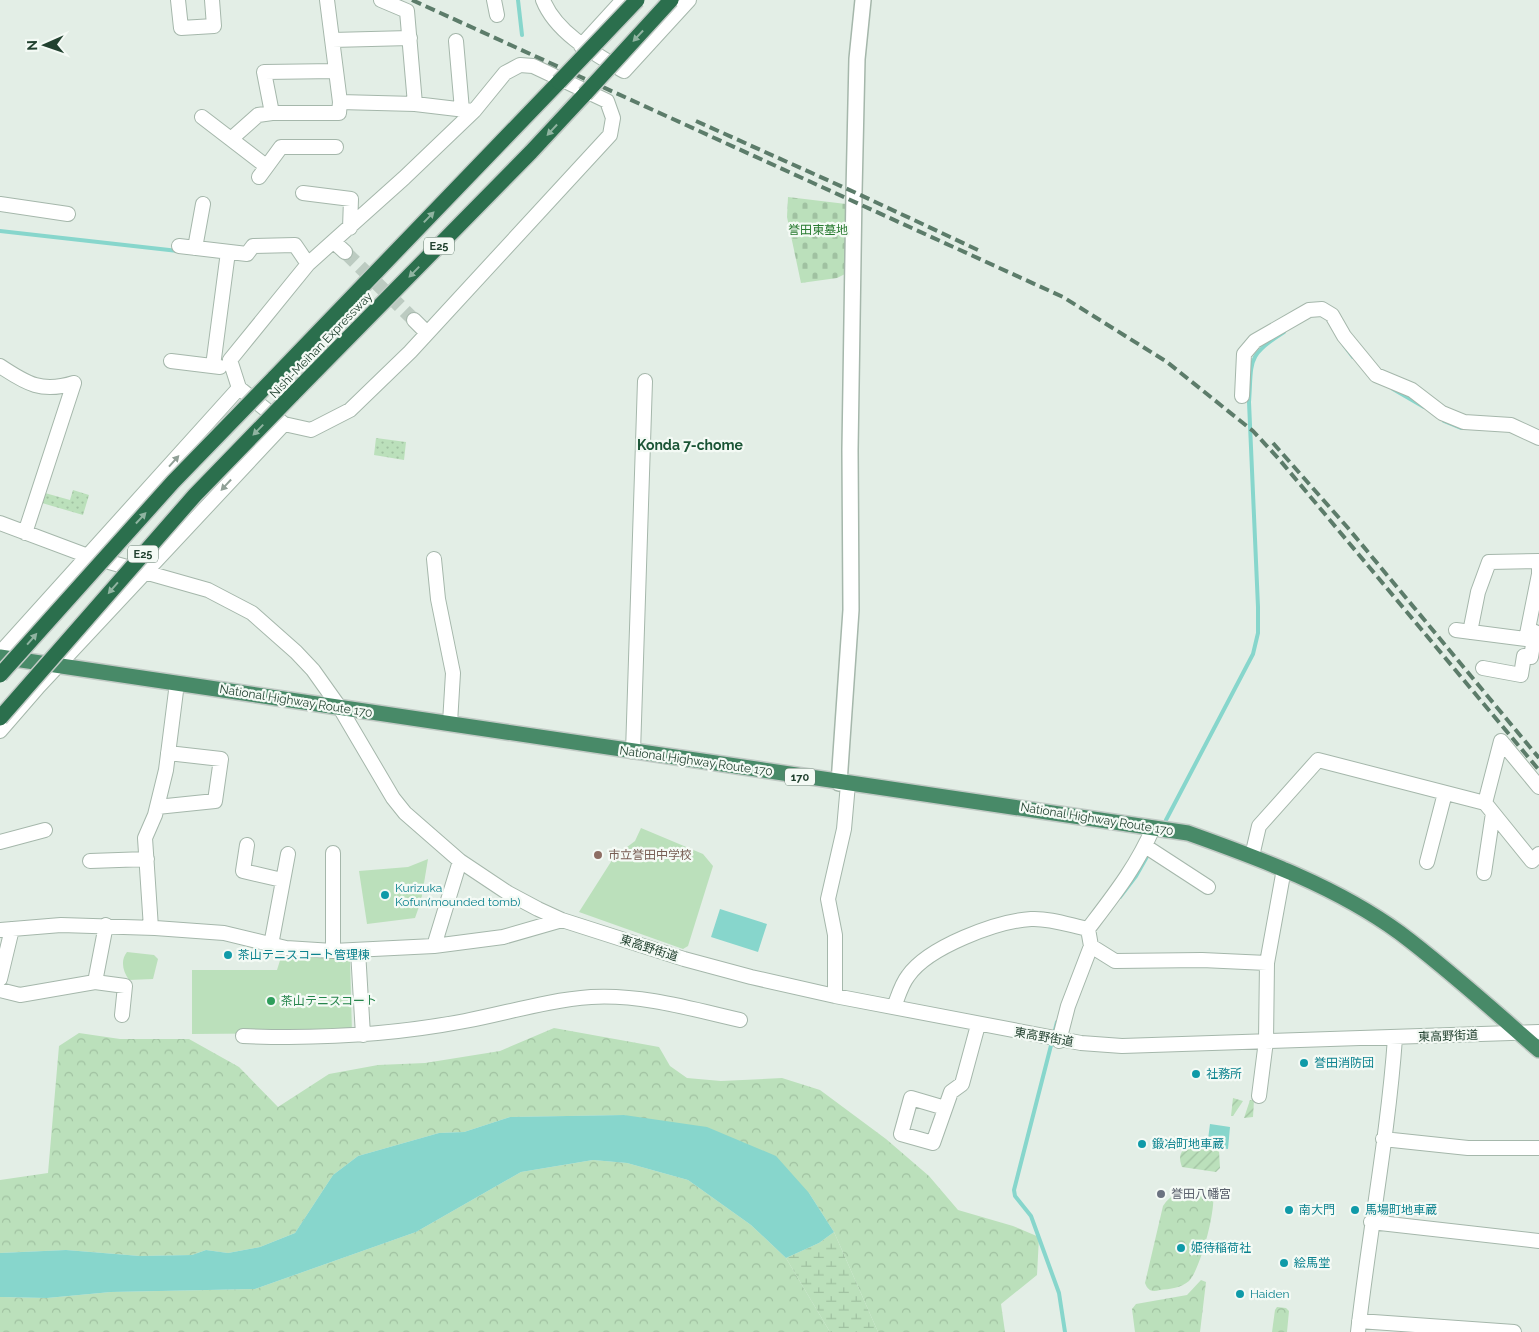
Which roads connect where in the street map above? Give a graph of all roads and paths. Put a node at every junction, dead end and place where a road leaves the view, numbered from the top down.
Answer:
1 (178, 0) edge
2 (212, 0) edge
3 (327, 0) edge
4 (381, 0) edge
5 (494, 0) edge
6 (543, 0) edge
7 (623, 0) edge
8 (637, 0) edge
9 (671, 0) edge
10 (689, 0) edge
11 (863, 0) edge
12 (497, 15) dead end
13 (410, 38) junction
14 (332, 40) junction
15 (456, 41) dead end
16 (581, 46) junction
17 (336, 71) junction
18 (340, 102) junction
19 (415, 104) junction
20 (468, 111) junction
21 (272, 113) junction
22 (202, 117) dead end
23 (232, 139) junction
24 (336, 146) dead end
25 (303, 193) dead end
26 (0, 204) edge
27 (203, 204) dead end
28 (68, 214) dead end
29 (350, 228) junction
30 (334, 242) junction
31 (179, 246) dead end
32 (195, 248) junction
33 (345, 252) tunnel mouth
34 (228, 256) junction
35 (308, 264) junction
36 (414, 320) tunnel mouth
37 (426, 332) junction
38 (171, 361) dead end
39 (0, 366) edge
40 (212, 366) junction
41 (233, 368) junction
42 (645, 381) dead end
43 (239, 388) junction
44 (1242, 396) dead end
45 (284, 424) junction
46 (1539, 438) edge
47 (0, 523) edge
48 (25, 532) junction
49 (88, 556) junction
50 (434, 559) dead end
51 (145, 572) junction
52 (1456, 630) dead end
53 (1470, 632) junction
54 (1533, 632) edge
55 (0, 653) edge
56 (0, 657) edge
57 (59, 664) junction
58 (1483, 668) dead end
59 (0, 676) edge
60 (178, 683) junction
61 (340, 708) junction
62 (0, 718) edge
63 (450, 723) junction
64 (0, 731) edge
65 (633, 752) junction
66 (168, 753) junction
67 (843, 783) junction
68 (1539, 786) edge
69 (1445, 793) junction
70 (157, 807) junction
71 (1489, 808) junction
72 (1153, 828) junction
73 (45, 830) dead end
74 (0, 842) edge
75 (247, 844) dead end
76 (1145, 846) junction
77 (333, 853) dead end
78 (288, 854) dead end
79 (1539, 854) edge
80 (1252, 856) junction
81 (147, 859) junction
82 (90, 860) dead end
83 (460, 861) junction
84 (1427, 862) dead end
85 (1284, 869) junction
86 (1484, 873) dead end
87 (282, 880) junction
88 (1208, 887) dead end
89 (562, 920) junction
90 (106, 925) junction
91 (151, 928) junction
92 (1088, 929) junction
93 (6, 930) edge
94 (271, 945) junction
95 (434, 946) junction
96 (1091, 946) junction
97 (333, 951) junction
98 (358, 951) junction
99 (1267, 963) junction
100 (0, 979) edge
101 (95, 982) junction
102 (0, 990) edge
103 (835, 996) junction
104 (894, 1008) junction
105 (122, 1015) dead end
106 (740, 1020) dead end
107 (978, 1025) junction
108 (1539, 1032) edge
109 (1519, 1033) junction
110 (363, 1035) junction
111 (243, 1036) dead end
112 (1395, 1038) junction
113 (1054, 1040) junction
114 (1266, 1041) junction
115 (1539, 1050) edge
116 (1259, 1096) dead end
117 (945, 1108) dead end
118 (1383, 1139) junction
119 (1539, 1148) edge
120 (1371, 1222) junction
121 (1539, 1241) edge
122 (1359, 1326) edge
123 (1514, 1332) edge

1 - 2 street
3 - 14 street
4 - 13 street
5 - 12 street
6 - 16 street
7 - 16 street
59 -> 8 highway, Nishi-Meihan Expressway / E25, bridge
9 -> 62 highway, Nishi-Meihan Expressway / E25, bridge
10 - 16 street
11 - 67 street
13 - 14 street
13 - 19 street
14 - 17 street
15 - 20 street
17 - 18 street
17 - 21 street
18 - 19 street
18 - 21 street
19 - 20 street
20 - 29 street
20 - 37 street
21 - 23 street
22 - 23 street
23 - 24 street
25 - 29 street
26 - 28 street
27 - 32 street
29 - 30 street
30 - 33 street
30 - 35 street
31 - 32 street
32 - 34 street
34 - 35 street
34 - 40 street
35 - 41 street
36 - 37 street
37 - 45 street
38 - 40 street
39 - 48 street
40 - 41 street
41 - 43 street
42 - 65 street
43 - 45 street
49 -> 43 street
44 - 46 street
45 -> 51 street
47 - 48 street, 東高野街道
48 - 49 street, 東高野街道
49 - 51 street, 東高野街道
49 - 55 street
50 - 63 street
51 - 57 street
51 - 61 street, 東高野街道
52 - 53 street
53 - 54 street
53 - 54 street
54 - 58 street
56 - 57 highway, National Highway Route 170 / 170
57 - 60 highway, National Highway Route 170 / 170
57 - 64 street
60 - 61 highway, National Highway Route 170 / 170
60 - 66 street
61 - 63 highway, National Highway Route 170 / 170
61 - 83 street, 東高野街道
63 - 65 highway, National Highway Route 170 / 170
65 - 67 highway, National Highway Route 170 / 170
66 - 70 street
66 - 70 street
67 - 72 highway, National Highway Route 170 / 170
67 - 103 street
68 - 71 street
69 - 71 street
69 - 80 street
69 - 84 street
70 - 81 street
71 - 79 street
71 - 86 street
72 - 76 street
72 - 80 highway, National Highway Route 170 / 170
73 - 74 street
75 - 87 street
76 - 88 street
76 - 92 street
77 - 97 street
78 - 87 street
80 - 85 highway, National Highway Route 170 / 170
81 - 82 street
81 - 91 street
83 - 89 street, 東高野街道
83 - 95 street
85 - 99 street
85 - 109 highway, National Highway Route 170 / 170
87 - 94 street
89 - 95 street
89 - 103 street, 東高野街道
90 - 91 street
90 - 93 street
90 - 101 street
91 - 94 street
92 - 96 street
92 - 104 street
93 - 100 street
94 - 97 street
95 - 98 street
96 - 99 street
96 - 113 street
97 - 98 street
98 - 110 street
99 - 114 street
101 - 102 street
101 - 105 street
103 - 104 street, 東高野街道
104 - 107 street, 東高野街道
106 - 110 street
107 - 113 street, 東高野街道
107 - 117 street
108 - 109 street, 東高野街道
109 - 112 street, 東高野街道
109 - 115 highway, National Highway Route 170 / 170
110 - 111 street
112 - 114 street, 東高野街道
112 - 118 street
113 - 114 street, 東高野街道
114 - 116 street
118 - 119 street
118 - 120 street
120 - 121 street
120 - 122 street
122 - 123 street

